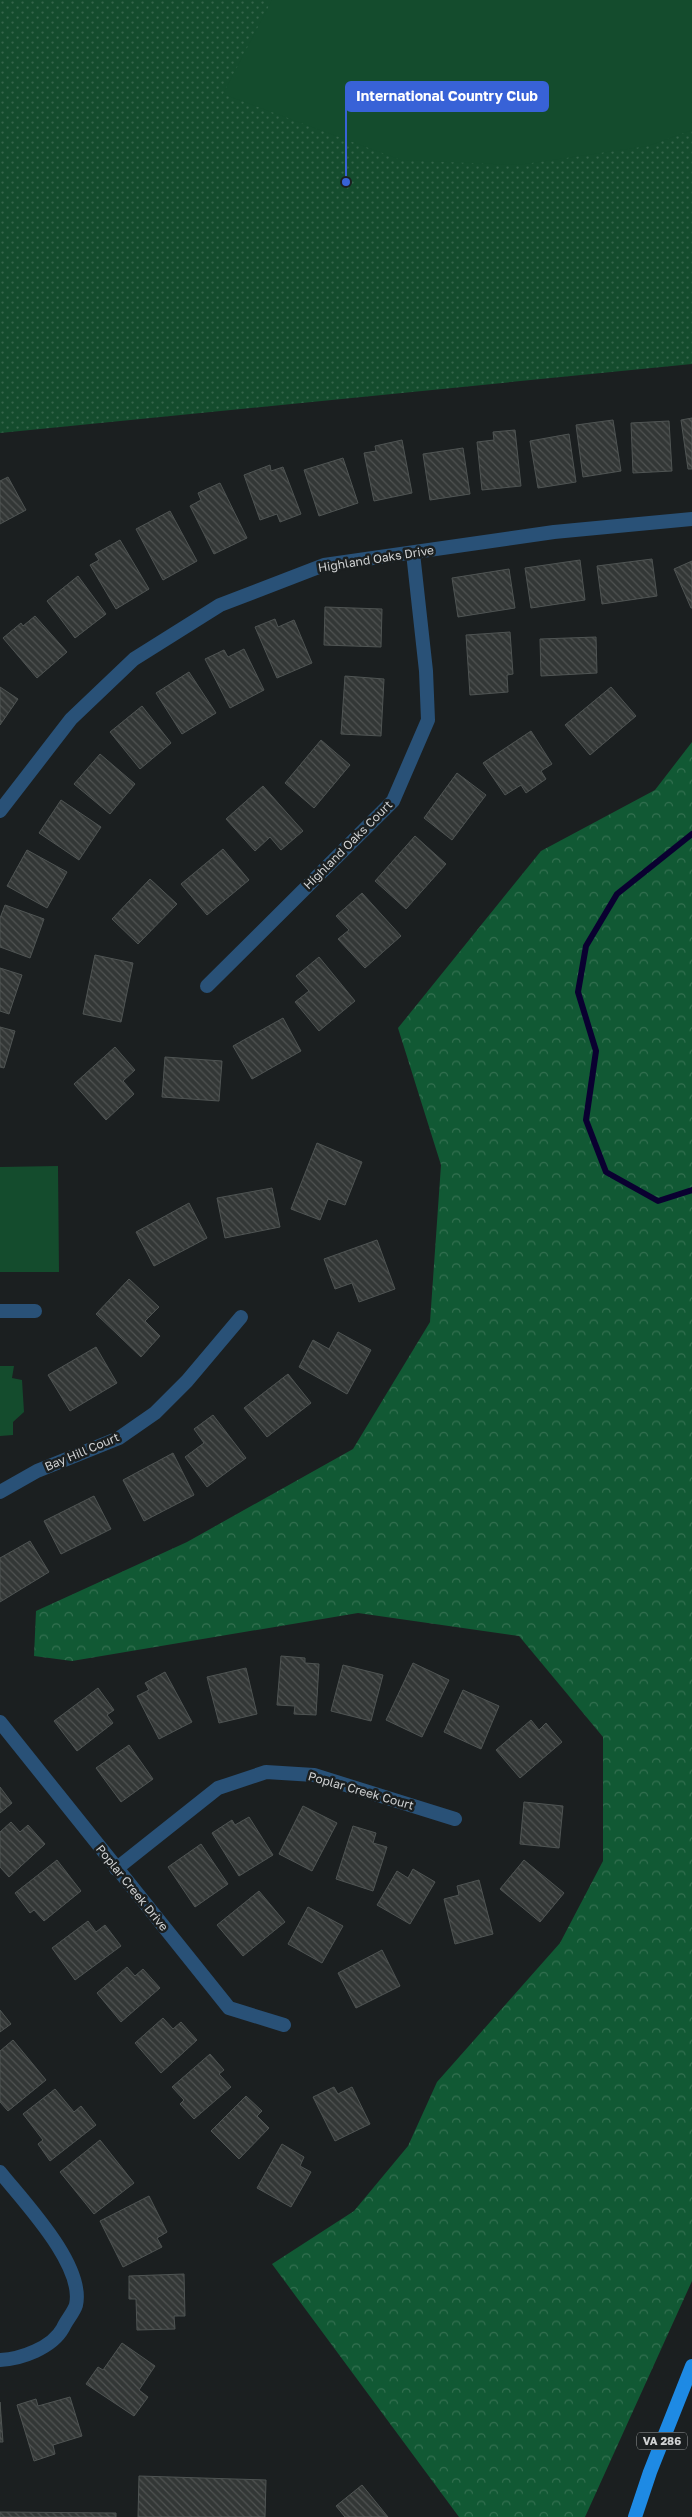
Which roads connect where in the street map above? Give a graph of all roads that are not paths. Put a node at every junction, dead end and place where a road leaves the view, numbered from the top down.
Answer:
1 (692, 519) edge
2 (413, 553) junction
3 (1, 807) edge
4 (207, 986) dead end
5 (0, 1311) edge
6 (35, 1311) dead end
7 (240, 1317) dead end
8 (0, 1492) edge
9 (0, 1722) edge
10 (455, 1819) dead end
11 (116, 1869) junction
12 (284, 2025) dead end
13 (0, 2172) edge
14 (0, 2360) edge
15 (692, 2366) edge
16 (635, 2517) edge

1 - 2 street, Highland Oaks Drive
2 - 3 street, Highland Oaks Drive
2 - 4 street, Highland Oaks Court
5 - 6 street
7 - 8 street, Bay Hill Court
9 - 11 street, Poplar Creek Drive
10 - 11 street, Poplar Creek Court
11 - 12 street, Poplar Creek Drive
13 - 14 street
15 - 16 highway, VA 286

